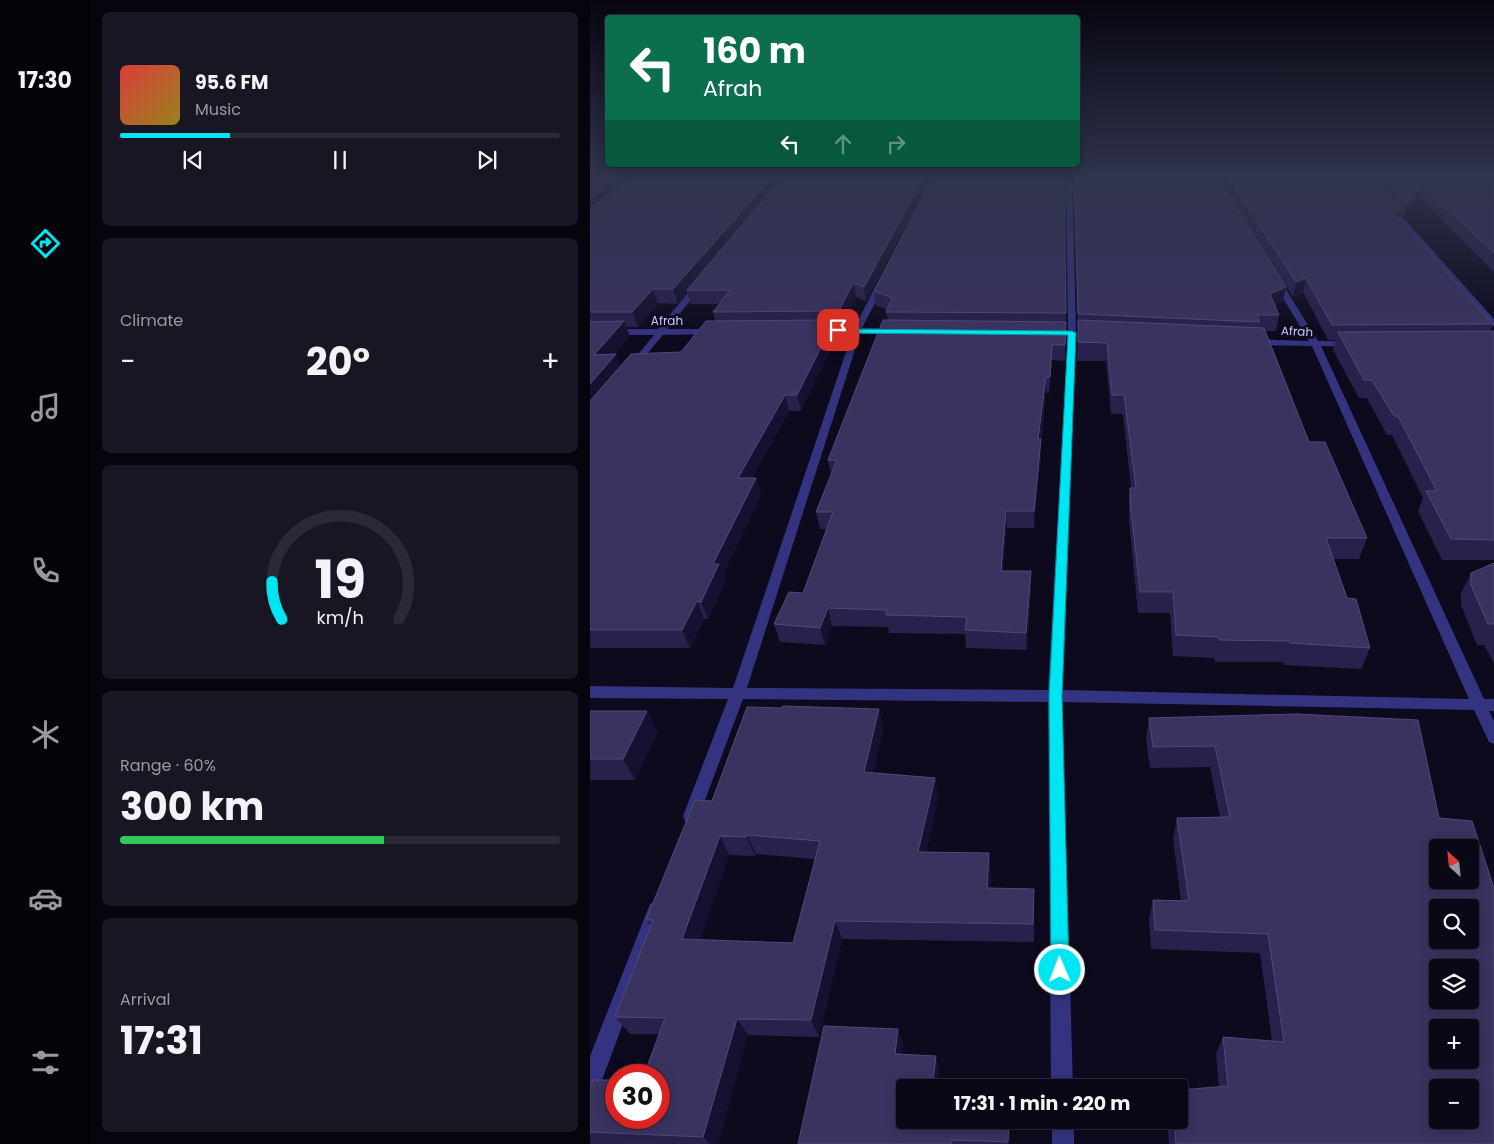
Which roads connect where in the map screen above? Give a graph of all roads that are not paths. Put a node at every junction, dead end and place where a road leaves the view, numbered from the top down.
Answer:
1 (1070, 228) edge
2 (1409, 228) edge
3 (1269, 269) edge
4 (888, 270) edge
5 (704, 280) edge
6 (1494, 324) edge
7 (857, 330) junction
8 (808, 331) edge
9 (906, 331) edge
10 (590, 332) edge
11 (660, 332) junction
12 (719, 332) edge
13 (1238, 341) edge
14 (1366, 344) edge
15 (1316, 345) junction
16 (625, 375) edge
17 (590, 692) edge
18 (738, 693) junction
19 (1055, 696) junction
20 (1487, 705) edge
21 (1494, 738) edge
22 (685, 832) edge
23 (660, 897) edge
24 (1062, 1079) edge
25 (590, 1083) edge
26 (1063, 1129) edge
27 (1063, 1144) edge

1 - 19 street
2 - 6 street
3 - 15 street
4 - 7 street
5 - 11 street
7 - 8 street
7 - 9 street
7 - 18 street
10 - 11 street, Afrah
11 - 12 street, Afrah
11 - 16 street
13 - 15 street, Afrah
14 - 15 street, Afrah
15 - 20 street
17 - 18 street
18 - 19 street
18 - 22 street
19 - 20 street
19 - 24 street
20 - 21 street
23 - 25 street
26 - 27 street

